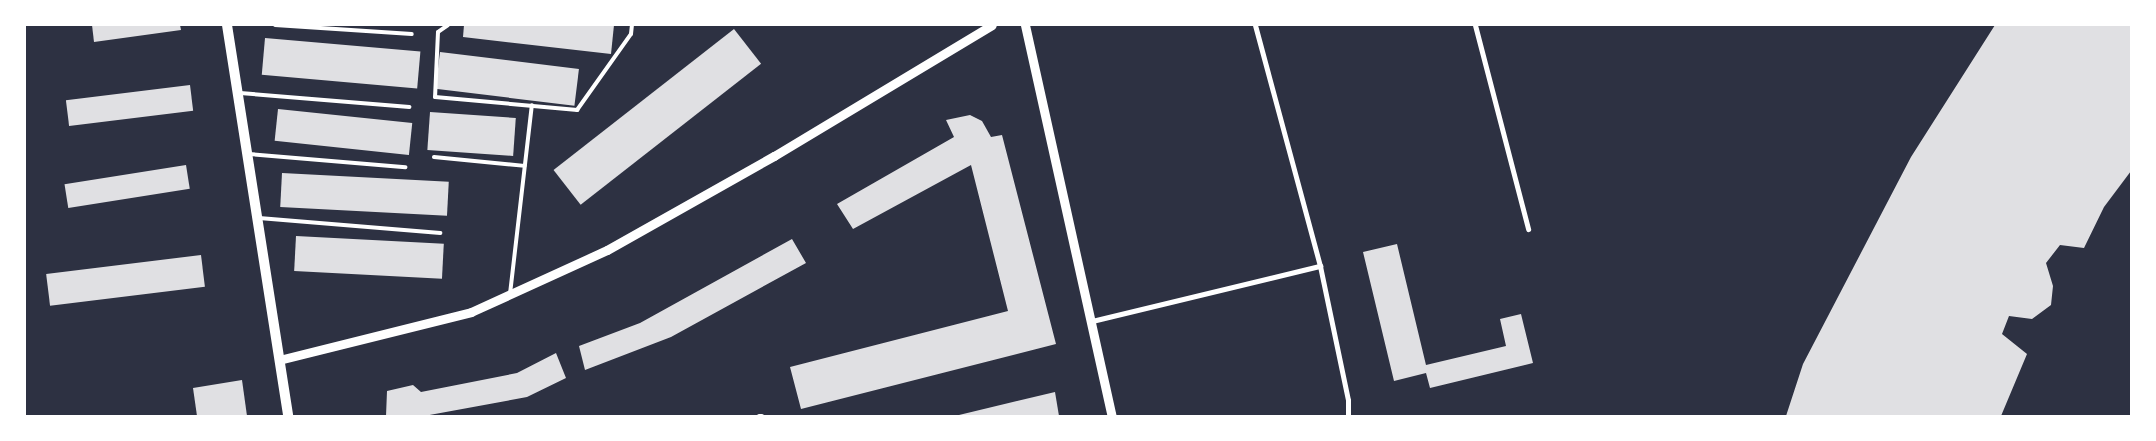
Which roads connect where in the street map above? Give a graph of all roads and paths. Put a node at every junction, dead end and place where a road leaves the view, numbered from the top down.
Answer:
1 (227, 25) edge
2 (275, 25) edge
3 (448, 25) edge
4 (632, 25) edge
5 (992, 25) edge
6 (1025, 25) edge
7 (1255, 25) edge
8 (1475, 25) edge
9 (412, 34) dead end
10 (238, 93) junction
11 (532, 105) junction
12 (409, 107) dead end
13 (247, 154) junction
14 (434, 157) dead end
15 (405, 166) dead end
16 (525, 166) junction
17 (257, 218) junction
18 (1528, 229) dead end
19 (440, 233) dead end
20 (1320, 266) junction
21 (510, 294) junction
22 (1092, 320) junction
23 (279, 360) junction
24 (288, 416) edge
25 (1112, 416) edge
26 (1348, 416) edge

1 - 10 main road
2 - 9 lane
3 - 11 lane
4 - 11 lane
5 - 21 street
6 - 22 street
7 - 20 street
8 - 18 street
10 - 12 lane
10 - 13 main road
11 - 16 lane
13 - 15 lane
13 - 17 main road
14 - 16 lane
16 - 21 lane
17 - 19 lane
17 - 23 main road
20 - 22 street
20 - 26 street
21 - 23 street
22 - 25 street
23 - 24 main road

